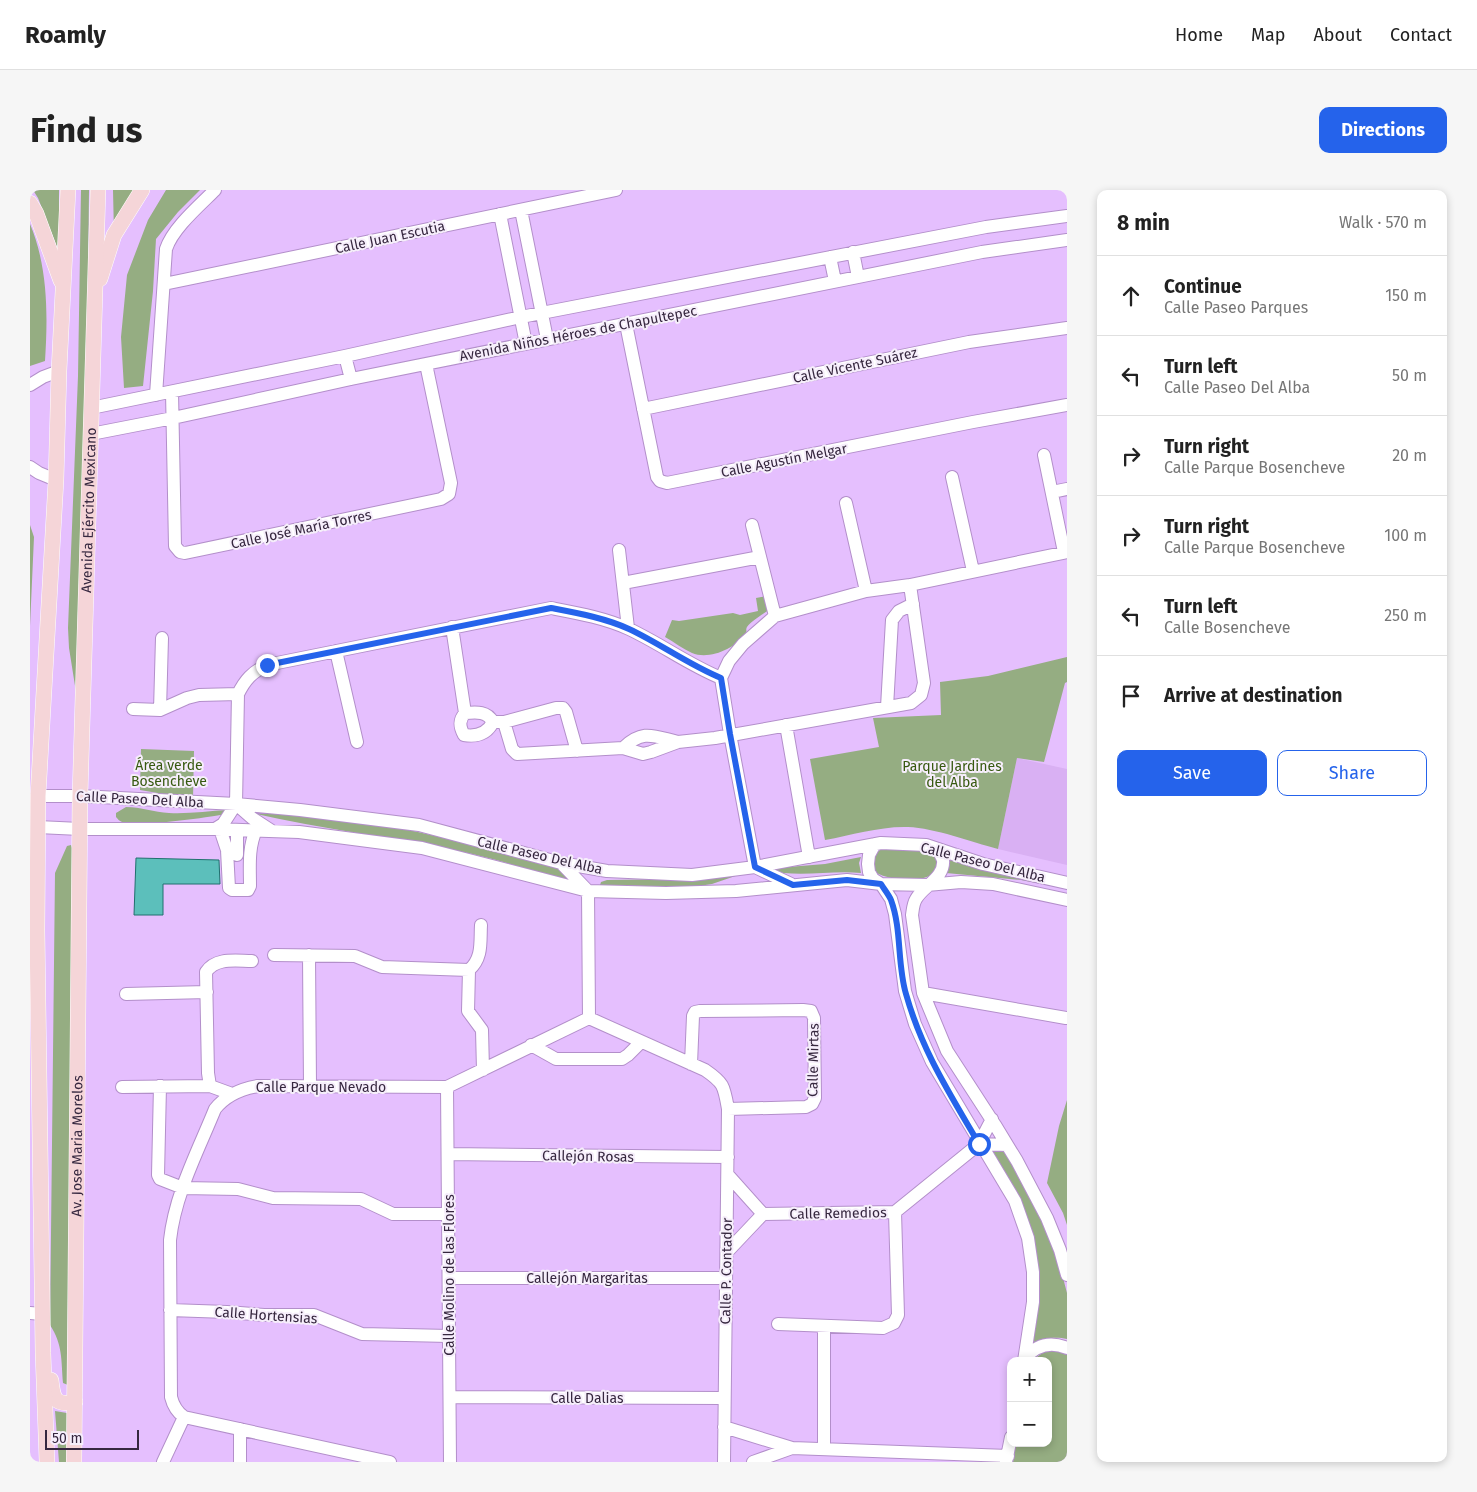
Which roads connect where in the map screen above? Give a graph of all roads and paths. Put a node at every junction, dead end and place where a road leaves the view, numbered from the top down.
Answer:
1 (68, 190) edge
2 (98, 190) edge
3 (142, 190) edge
4 (215, 190) edge
5 (616, 190) edge
6 (30, 203) edge
7 (521, 210) junction
8 (500, 214) junction
9 (1067, 216) edge
10 (1067, 240) edge
11 (853, 252) junction
12 (830, 257) junction
13 (858, 277) junction
14 (835, 282) junction
15 (164, 284) junction
16 (64, 289) junction
17 (95, 295) junction
18 (543, 312) junction
19 (521, 316) junction
20 (626, 324) junction
21 (1067, 328) edge
22 (547, 339) junction
23 (526, 344) junction
24 (345, 356) junction
25 (426, 364) junction
26 (59, 372) junction
27 (350, 379) junction
28 (30, 386) edge
29 (172, 392) junction
30 (156, 395) junction
31 (1067, 405) edge
32 (92, 408) junction
33 (643, 409) junction
34 (173, 418) junction
35 (91, 434) junction
36 (1044, 455) dead end
37 (30, 468) edge
38 (952, 477) dead end
39 (56, 480) junction
40 (1067, 489) edge
41 (1052, 492) junction
42 (846, 502) dead end
43 (752, 525) dead end
44 (619, 550) dead end
45 (1065, 552) edge
46 (760, 557) junction
47 (973, 572) junction
48 (623, 583) junction
49 (910, 585) junction
50 (866, 592) junction
51 (913, 604) junction
52 (776, 616) junction
53 (452, 627) junction
54 (628, 628) junction
55 (162, 638) dead end
56 (336, 651) junction
57 (721, 678) junction
58 (238, 694) junction
59 (887, 707) junction
60 (133, 709) dead end
61 (160, 710) junction
62 (465, 713) junction
63 (498, 722) junction
64 (786, 725) junction
65 (730, 734) junction
66 (357, 742) dead end
67 (678, 742) junction
68 (622, 748) junction
69 (577, 751) junction
70 (36, 764) edge
71 (80, 796) junction
72 (34, 800) edge
73 (236, 804) junction
74 (34, 824) edge
75 (80, 829) junction
76 (218, 829) junction
77 (237, 830) junction
78 (256, 830) junction
79 (273, 831) junction
80 (875, 844) junction
81 (938, 849) junction
82 (237, 855) dead end
83 (809, 857) junction
84 (561, 863) junction
85 (755, 867) junction
86 (607, 871) junction
87 (1067, 883) edge
88 (881, 884) junction
89 (927, 884) junction
90 (793, 885) junction
91 (588, 891) junction
92 (736, 891) junction
93 (1067, 900) edge
94 (480, 925) dead end
95 (34, 934) edge
96 (274, 955) dead end
97 (309, 955) junction
98 (252, 961) dead end
99 (469, 970) junction
100 (207, 992) junction
101 (923, 993) junction
102 (126, 994) dead end
103 (588, 1018) junction
104 (1066, 1018) edge
105 (641, 1042) junction
106 (531, 1046) junction
107 (691, 1064) junction
108 (483, 1070) junction
109 (160, 1086) junction
110 (210, 1086) junction
111 (310, 1086) junction
112 (122, 1087) dead end
113 (447, 1087) junction
114 (232, 1094) junction
115 (728, 1109) junction
116 (992, 1119) junction
117 (35, 1142) edge
118 (979, 1144) junction
119 (1007, 1145) junction
120 (448, 1154) junction
121 (728, 1157) junction
122 (728, 1175) junction
123 (183, 1188) junction
124 (895, 1212) junction
125 (448, 1214) junction
126 (763, 1214) junction
127 (726, 1252) junction
128 (1067, 1275) edge
129 (449, 1278) junction
130 (726, 1278) junction
131 (170, 1310) junction
132 (36, 1314) edge
133 (778, 1324) dead end
134 (824, 1326) junction
135 (449, 1336) junction
136 (1067, 1348) edge
137 (43, 1353) junction
138 (1024, 1357) edge
139 (1027, 1357) edge
140 (450, 1397) junction
141 (724, 1398) junction
142 (75, 1402) junction
143 (184, 1417) junction
144 (724, 1427) junction
145 (240, 1429) junction
146 (792, 1448) junction
147 (824, 1449) junction
148 (841, 1456) edge
149 (343, 1457) edge
150 (1007, 1459) edge
151 (47, 1462) edge
152 (74, 1462) edge
153 (163, 1462) edge
154 (240, 1462) edge
155 (390, 1462) edge
156 (450, 1462) edge
157 (724, 1462) edge
158 (754, 1462) edge

1 - 16 main road
2 - 17 main road, Avenida Ejército Mexicano
3 - 17 main road
4 - 15 street
5 - 7 street, Calle Juan Escutia
6 - 16 main road
7 - 8 street, Calle Juan Escutia
7 - 18 street
8 - 15 street, Calle Juan Escutia
8 - 19 street
9 - 11 street, Avenida Niños Héroes de Chapultepec
10 - 13 street, Avenida Niños Héroes de Chapultepec
11 - 12 street, Avenida Niños Héroes de Chapultepec
11 - 13 street
12 - 14 street
12 - 18 street, Avenida Niños Héroes de Chapultepec
13 - 14 street, Avenida Niños Héroes de Chapultepec
14 - 20 street, Avenida Niños Héroes de Chapultepec
15 - 30 street
16 - 26 main road
17 - 32 main road, Avenida Ejército Mexicano
18 - 19 street, Avenida Niños Héroes de Chapultepec
18 - 22 street
19 - 23 street
19 - 24 street, Avenida Niños Héroes de Chapultepec
20 - 22 street, Avenida Niños Héroes de Chapultepec
20 - 33 street, Calle Agustín Melgar
21 - 33 street, Calle Vicente Suárez
22 - 23 street, Avenida Niños Héroes de Chapultepec
23 - 25 street, Avenida Niños Héroes de Chapultepec
24 - 27 street
24 - 29 street, Avenida Niños Héroes de Chapultepec
25 - 27 street, Avenida Niños Héroes de Chapultepec
25 - 34 street, Calle José María Torres
26 - 28 street
26 - 39 main road
27 - 34 street, Avenida Niños Héroes de Chapultepec
29 - 30 street, Avenida Niños Héroes de Chapultepec
29 - 34 street, Calle José María Torres
30 - 32 street, Avenida Niños Héroes de Chapultepec
31 - 33 street, Calle Agustín Melgar
32 - 35 main road, Avenida Ejército Mexicano
34 - 35 street, Avenida Niños Héroes de Chapultepec
35 - 71 main road, Avenida Ejército Mexicano
36 - 41 street
37 - 39 street
38 - 47 street
39 - 70 main road
40 - 41 street
41 - 45 street
42 - 50 street
43 - 46 street
44 - 48 street
45 - 47 street
46 - 48 street
46 - 52 street
47 - 49 street
48 - 54 street
49 - 50 street
49 - 51 street
50 - 52 street
51 - 59 street
51 - 59 street
52 - 57 street
53 - 54 street
53 - 56 street
53 - 62 street
54 - 57 street
55 - 61 street
56 - 58 street
56 - 66 street
57 - 65 street
58 - 61 street
58 - 73 street
59 - 64 street
60 - 61 street
62 - 63 street
62 - 63 street
63 - 69 street
63 - 69 street
64 - 65 street
64 - 83 street
65 - 67 street
65 - 85 street
67 - 68 street
67 - 68 street
68 - 69 street
70 - 72 main road
71 - 72 street, Calle Paseo Del Alba
71 - 73 street, Calle Paseo Del Alba
71 - 75 main road, Avenida Ejército Mexicano
72 - 74 main road
73 - 76 street
73 - 79 street
73 - 84 street, Calle Paseo Del Alba
74 - 75 street, Calle Paseo Del Alba
74 - 95 main road
75 - 76 street, Calle Paseo Del Alba
75 - 142 main road, Av. Jose Maria Morelos
76 - 77 street, Calle Paseo Del Alba
76 - 78 street
77 - 78 street, Calle Paseo Del Alba
77 - 82 street
78 - 79 street, Calle Paseo Del Alba
79 - 91 street, Calle Paseo Del Alba
80 - 81 street, Calle Paseo Del Alba
80 - 83 street, Calle Paseo Del Alba
80 - 88 street
81 - 87 street, Calle Paseo Del Alba
81 - 89 street
83 - 85 street, Calle Paseo Del Alba
84 - 86 street, Calle Paseo Del Alba
84 - 91 street
85 - 86 street, Calle Paseo Del Alba
85 - 90 street
85 - 92 street
86 - 91 street
88 - 89 street, Calle Paseo Del Alba
88 - 90 street, Calle Paseo Del Alba
88 - 118 street
89 - 93 street, Calle Paseo Del Alba
89 - 101 street
90 - 92 street, Calle Paseo Del Alba
91 - 92 street, Calle Paseo Del Alba
91 - 103 street
94 - 99 street
95 - 117 main road
96 - 97 street
97 - 99 street
97 - 111 street
98 - 100 street
99 - 108 street
100 - 102 street
100 - 110 street
101 - 104 street
101 - 116 street
103 - 105 street
103 - 106 street, Calle Parque Nevado
105 - 106 street
105 - 107 street
106 - 108 street, Calle Parque Nevado
107 - 115 street, Calle P. Contador
107 - 115 street, Calle Mirtas
108 - 113 street, Calle Parque Nevado
109 - 110 street
109 - 112 street
109 - 123 street
110 - 114 street
111 - 113 street, Calle Parque Nevado
111 - 114 street, Calle Parque Nevado
113 - 120 street, Calle Molino de las Flores
114 - 123 street, Calle Parque Nevado
115 - 121 street, Calle P. Contador
116 - 118 street, Calle Remedios
116 - 119 street
117 - 132 main road
118 - 119 street
118 - 124 street, Calle Remedios
118 - 138 street
119 - 128 street
120 - 121 street, Callejón Rosas
120 - 125 street, Calle Molino de las Flores
121 - 122 street, Calle P. Contador
122 - 126 street
122 - 127 street, Calle P. Contador
123 - 125 street
123 - 131 street, Calle Parque Nevado
124 - 126 street, Calle Remedios
124 - 134 street
125 - 129 street, Calle Molino de las Flores
126 - 127 street
127 - 130 street, Calle P. Contador
129 - 130 street, Callejón Margaritas
129 - 135 street, Calle Molino de las Flores
130 - 141 street, Calle P. Contador
131 - 135 street, Calle Hortensias
131 - 143 street, Calle Parque Nevado
132 - 137 main road
133 - 134 street
134 - 147 street
135 - 140 street, Calle Molino de las Flores
136 - 139 street
137 - 142 main road
137 - 151 main road
140 - 141 street, Calle Dalias
140 - 156 street, Calle Molino de las Flores
141 - 144 street, Calle P. Contador
142 - 152 main road, Av. Jose Maria Morelos
143 - 145 street
143 - 153 street
144 - 146 street
144 - 157 street, Calle P. Contador
145 - 149 street
145 - 154 street
146 - 147 street
146 - 158 street
147 - 148 street
148 - 150 street
149 - 155 street

